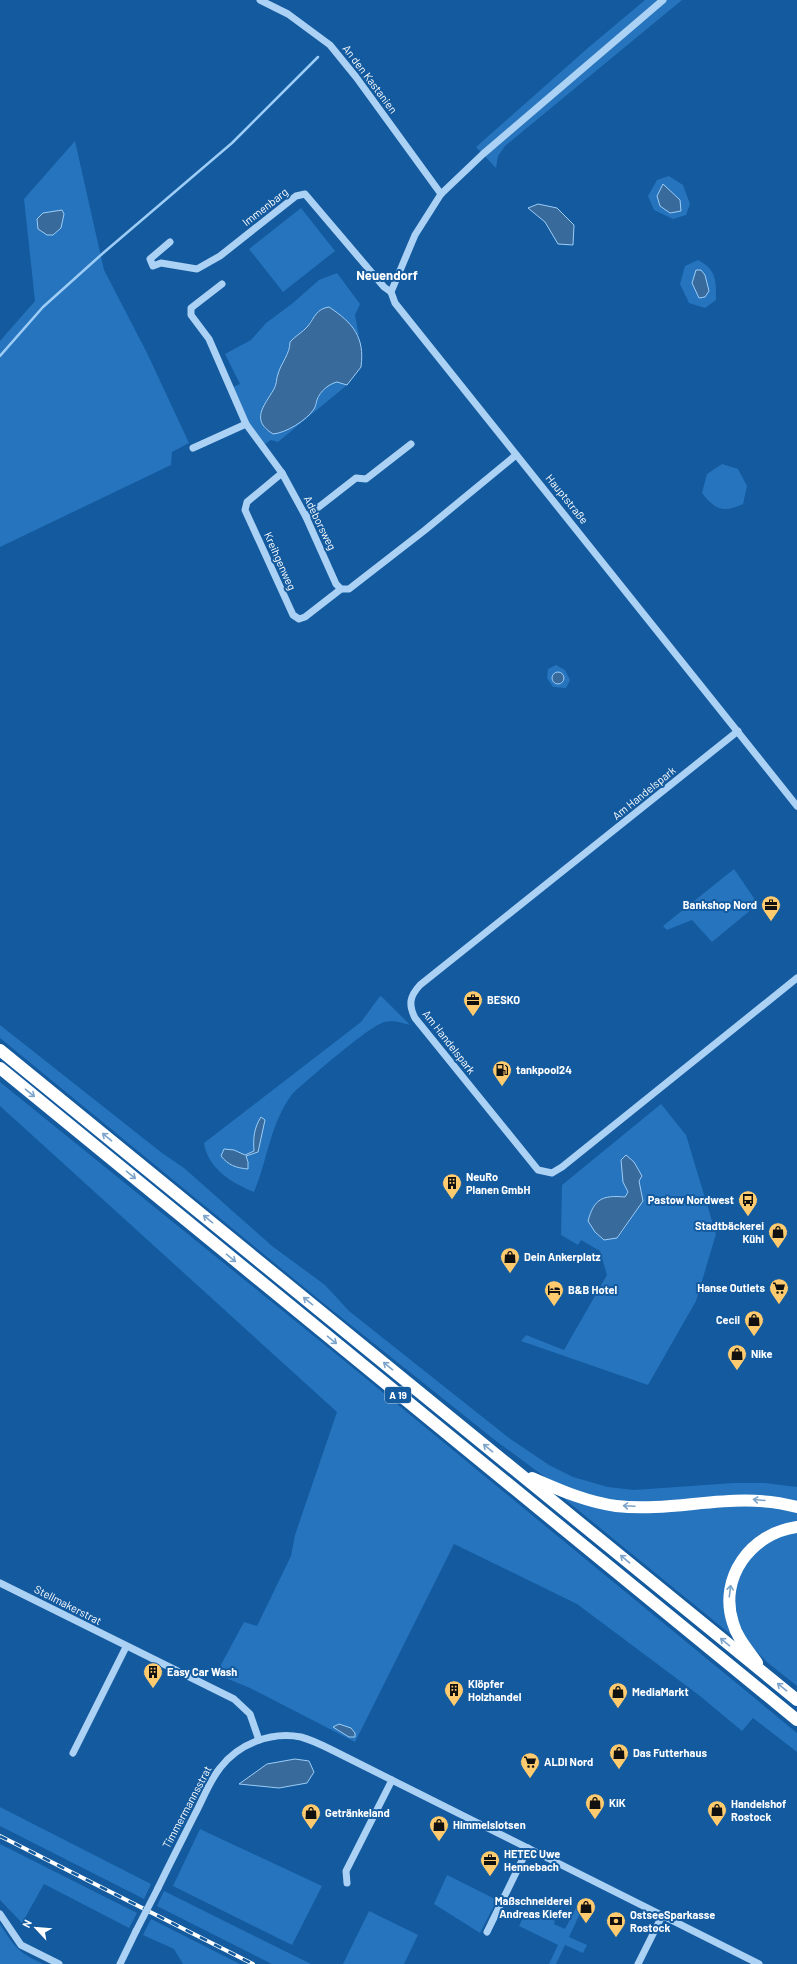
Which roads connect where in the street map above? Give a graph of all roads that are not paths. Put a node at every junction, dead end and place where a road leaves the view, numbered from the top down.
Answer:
1 (260, 0) edge
2 (663, 0) edge
3 (441, 194) junction
4 (170, 242) dead end
5 (222, 284) dead end
6 (391, 292) junction
7 (246, 424) junction
8 (411, 444) dead end
9 (192, 448) dead end
10 (516, 455) junction
11 (282, 473) junction
12 (306, 517) junction
13 (341, 589) junction
14 (738, 731) junction
15 (797, 806) edge
16 (797, 978) edge
17 (0, 1050) edge
18 (0, 1068) edge
19 (519, 1472) junction
20 (797, 1508) edge
21 (797, 1526) edge
22 (0, 1583) edge
23 (126, 1647) junction
24 (766, 1675) junction
25 (797, 1700) edge
26 (797, 1720) edge
27 (259, 1740) junction
28 (73, 1753) dead end
29 (392, 1780) junction
30 (528, 1848) junction
31 (348, 1883) dead end
32 (0, 1914) edge
33 (662, 1916) junction
34 (487, 1932) dead end
35 (59, 1964) edge
36 (120, 1964) edge
37 (638, 1964) edge
38 (759, 1964) edge

1 - 3 street, An den Kastanien
2 - 3 street
3 - 6 street
4 - 6 street, Immenbarg
5 - 7 street, Adeborsweg
6 - 10 street, Hauptstraße
7 - 9 street
7 - 11 street, Adeborsweg
8 - 12 street
10 - 13 street
10 - 14 street, Hauptstraße
11 - 12 street, Adeborsweg
11 - 13 street, Kreihgenweg
12 - 13 street, Adeborsweg
14 - 15 street, Hauptstraße
14 - 16 street, Am Handelspark
19 -> 17 highway, A 19
18 -> 26 highway, A 19
20 -> 19 highway
24 -> 19 highway, A 19
24 -> 21 highway
22 - 23 street, Stellmakerstrat
23 - 27 street, Stellmakerstrat
23 - 28 street
25 -> 24 highway, A 19
27 - 29 street, Timmermannsstrat
27 - 36 street, Timmermannsstrat, bridge
29 - 30 street, Timmermannsstrat
29 - 31 street
30 - 33 street, Timmermannsstrat
30 - 34 street
32 - 35 street
33 - 37 street
33 - 38 street, Timmermannsstrat

